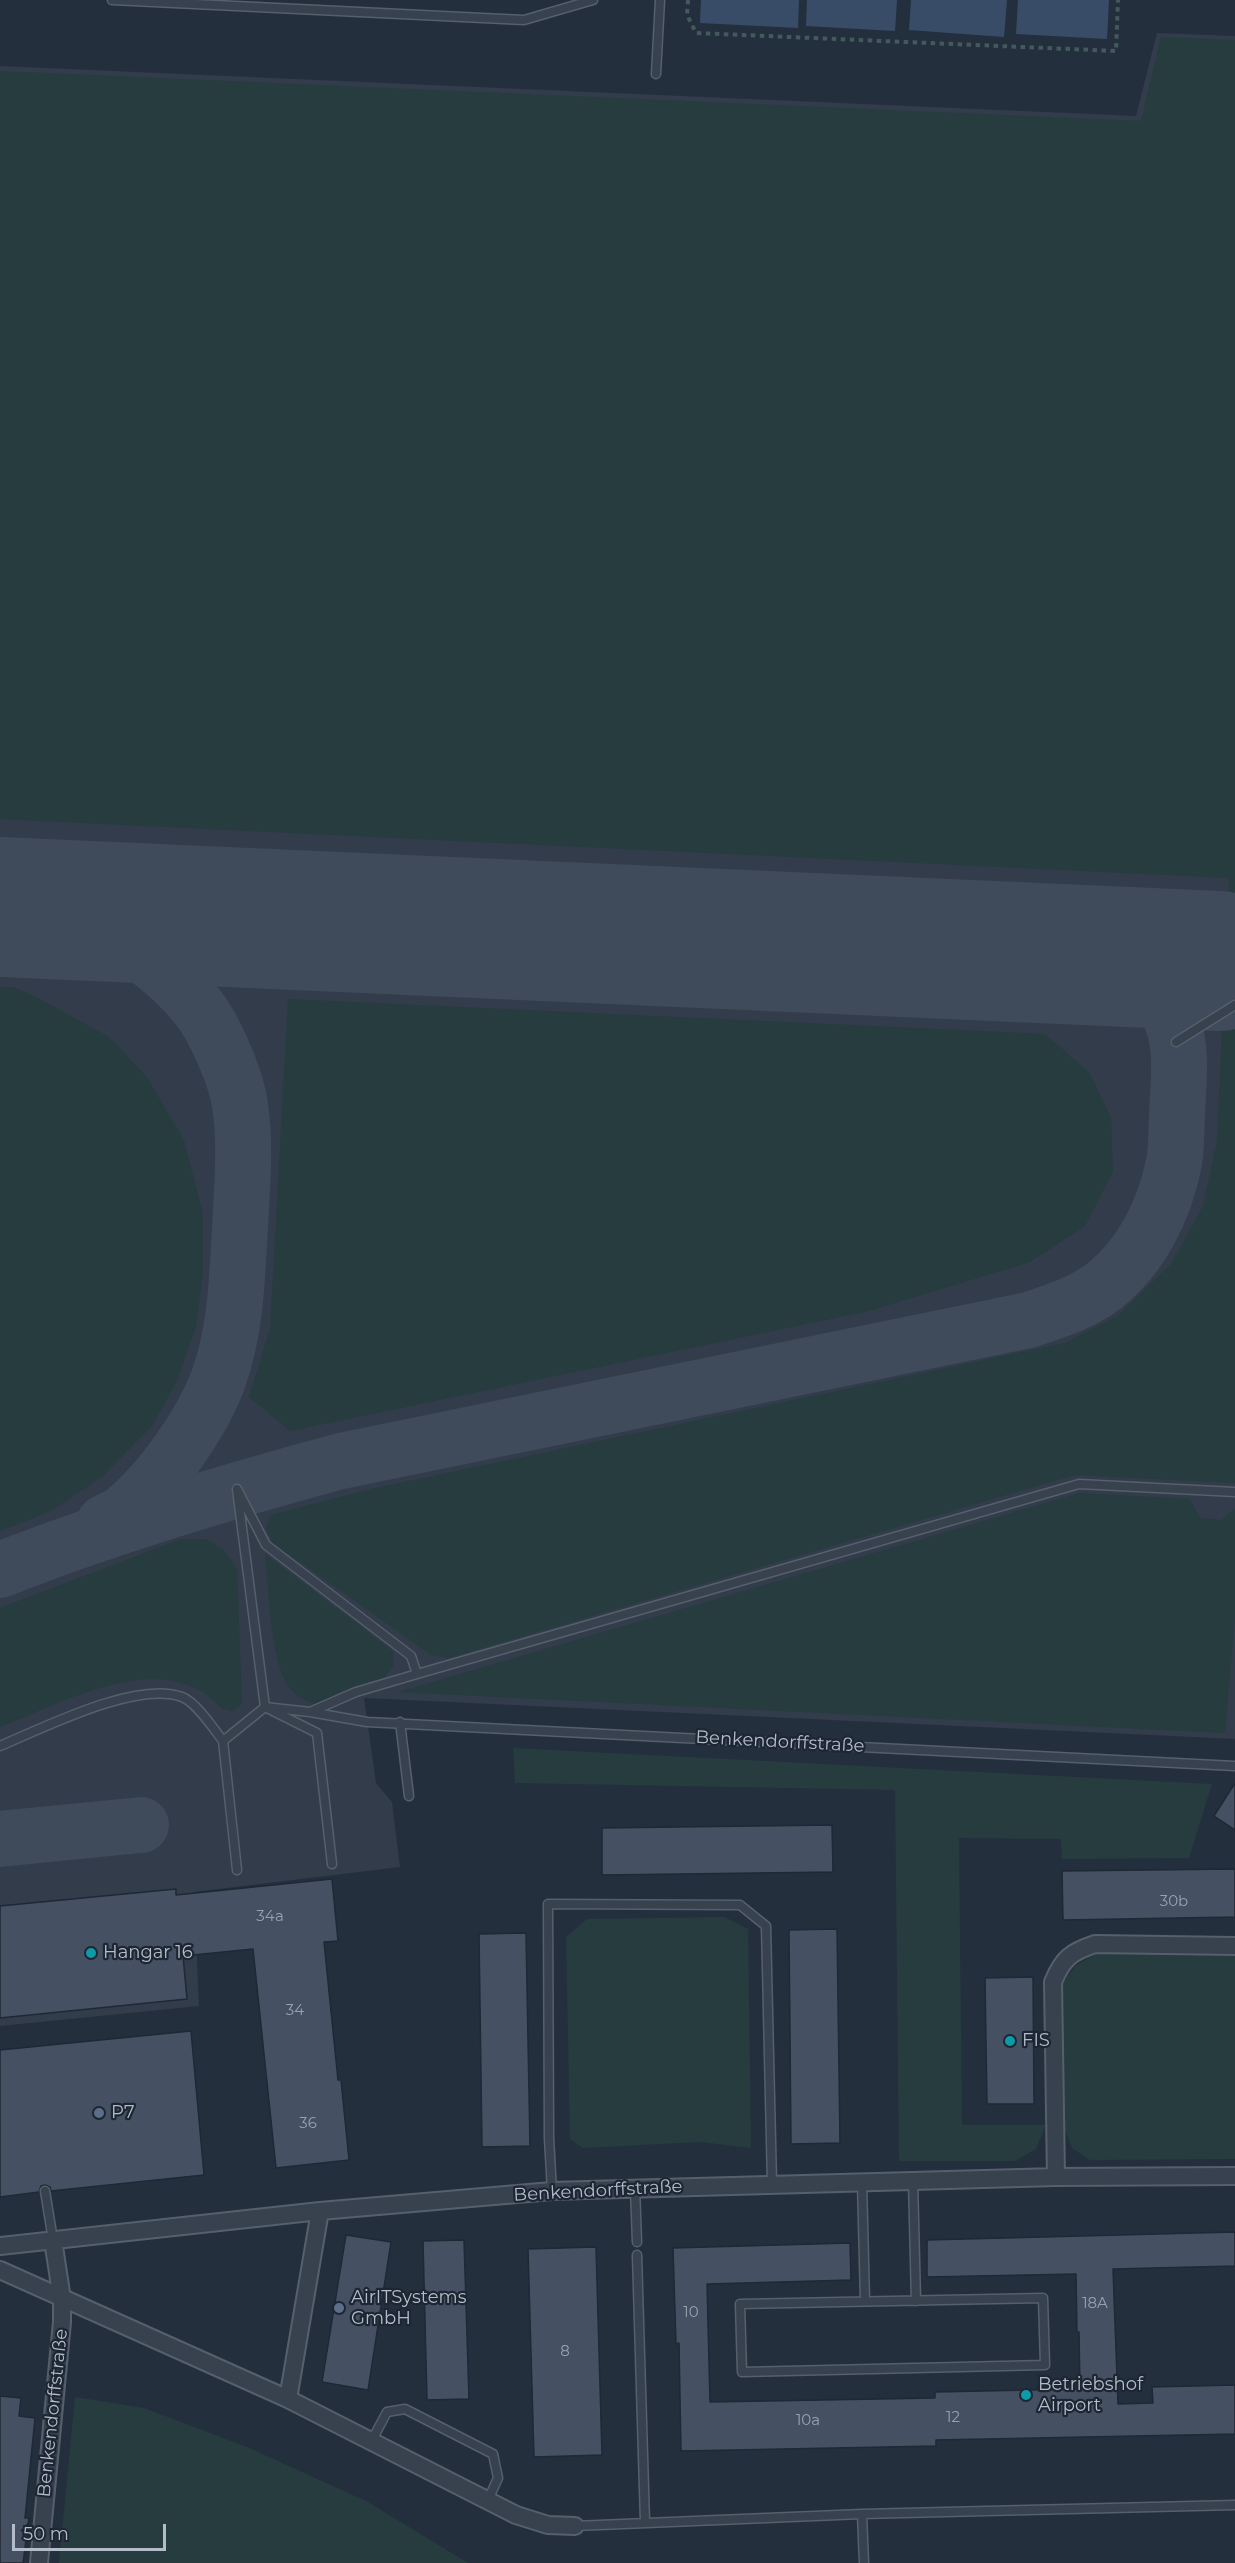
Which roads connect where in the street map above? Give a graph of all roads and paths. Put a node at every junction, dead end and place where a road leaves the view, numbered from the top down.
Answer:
1 (112, 0) edge
2 (593, 0) edge
3 (660, 0) edge
4 (688, 0) edge
5 (1118, 0) edge
6 (656, 75) dead end
7 (1235, 1005) edge
8 (1176, 1042) dead end
9 (1235, 1492) edge
10 (417, 1674) junction
11 (266, 1707) junction
12 (310, 1712) junction
13 (400, 1722) junction
14 (223, 1741) junction
15 (0, 1746) edge
16 (1235, 1766) edge
17 (409, 1796) dead end
18 (332, 1864) dead end
19 (237, 1870) dead end
20 (1235, 1946) edge
21 (1235, 2176) edge
22 (1056, 2177) junction
23 (913, 2180) junction
24 (862, 2181) junction
25 (772, 2184) junction
26 (635, 2188) junction
27 (45, 2192) dead end
28 (552, 2192) junction
29 (320, 2211) junction
30 (53, 2240) junction
31 (637, 2242) dead end
32 (0, 2246) edge
33 (637, 2255) dead end
34 (0, 2270) edge
35 (62, 2299) junction
36 (866, 2301) junction
37 (916, 2301) junction
38 (288, 2399) junction
39 (372, 2440) junction
40 (488, 2500) junction
41 (1235, 2505) edge
42 (862, 2514) junction
43 (645, 2523) junction
44 (575, 2526) joint
45 (39, 2563) edge
46 (864, 2563) edge

1 - 2 lane
3 - 6 lane
4 - 5 path
7 - 8 lane
9 - 10 lane
10 - 11 lane
10 - 12 lane
11 - 12 lane, Benkendorffstraße
11 - 14 lane
11 - 18 lane
12 - 13 lane, Benkendorffstraße
13 - 16 lane, Benkendorffstraße
13 - 17 lane
14 - 15 lane
14 - 19 lane
20 - 22 street
21 - 22 street, Benkendorffstraße
22 - 23 street, Benkendorffstraße
23 - 24 street, Benkendorffstraße
23 - 37 lane
24 - 25 street, Benkendorffstraße
24 - 36 lane
25 - 26 street, Benkendorffstraße
25 - 28 lane
26 - 28 street, Benkendorffstraße
26 - 31 lane
27 - 30 lane
28 - 29 street, Benkendorffstraße
29 - 30 street, Benkendorffstraße
29 - 38 street
30 - 32 street
30 - 35 street, Benkendorffstraße
33 - 43 lane
34 - 35 street, Benkendorffstraße
35 - 38 street, Benkendorffstraße
35 - 45 street, Benkendorffstraße
36 - 37 lane
36 - 37 lane
38 - 39 street, Benkendorffstraße
39 - 40 street, Benkendorffstraße
39 - 40 lane
40 - 44 street, Benkendorffstraße
41 - 42 lane
42 - 43 lane
42 - 46 lane
43 - 44 lane

